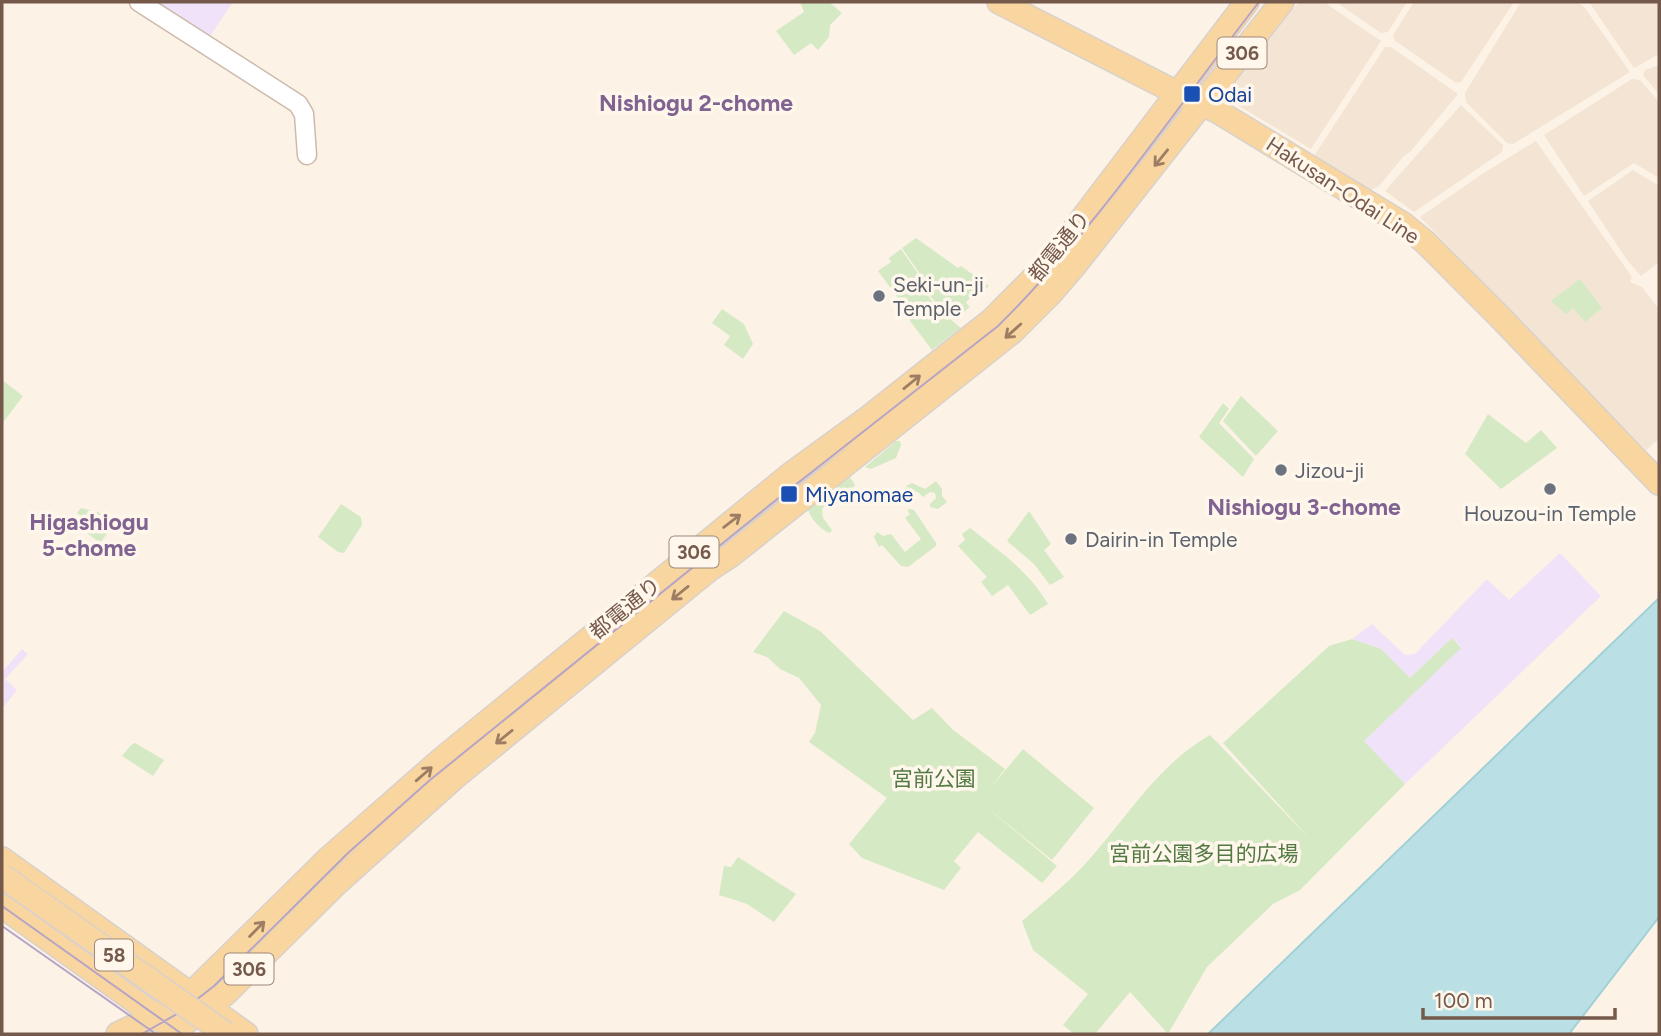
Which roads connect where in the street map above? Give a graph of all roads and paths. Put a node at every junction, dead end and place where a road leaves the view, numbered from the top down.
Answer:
1 (139, 2) edge
2 (999, 2) edge
3 (1247, 2) edge
4 (1282, 2) edge
5 (1177, 93) junction
6 (1203, 104) junction
7 (307, 155) dead end
8 (1659, 483) edge
9 (2, 859) edge
10 (2, 876) edge
11 (2, 891) edge
12 (2, 906) edge
13 (214, 1017) edge
14 (170, 1029) edge
15 (118, 1034) edge
16 (204, 1034) edge
17 (246, 1034) edge

1 - 7 street
2 - 5 main road, Hakusan-Odai Line
3 - 5 main road, 都電通り / 306
4 - 6 main road, 都電通り / 306
5 - 6 main road, Hakusan-Odai Line
13 -> 5 main road, 都電通り / 306
6 - 8 main road, Hakusan-Odai Line
6 -> 13 main road, 都電通り / 306
9 - 13 main road
10 - 13 main road, 58, bridge
11 - 16 main road, 58
12 - 14 main road
13 - 14 main road, 都電通り / 306
13 - 17 main road
14 - 15 main road, 都電通り / 306

